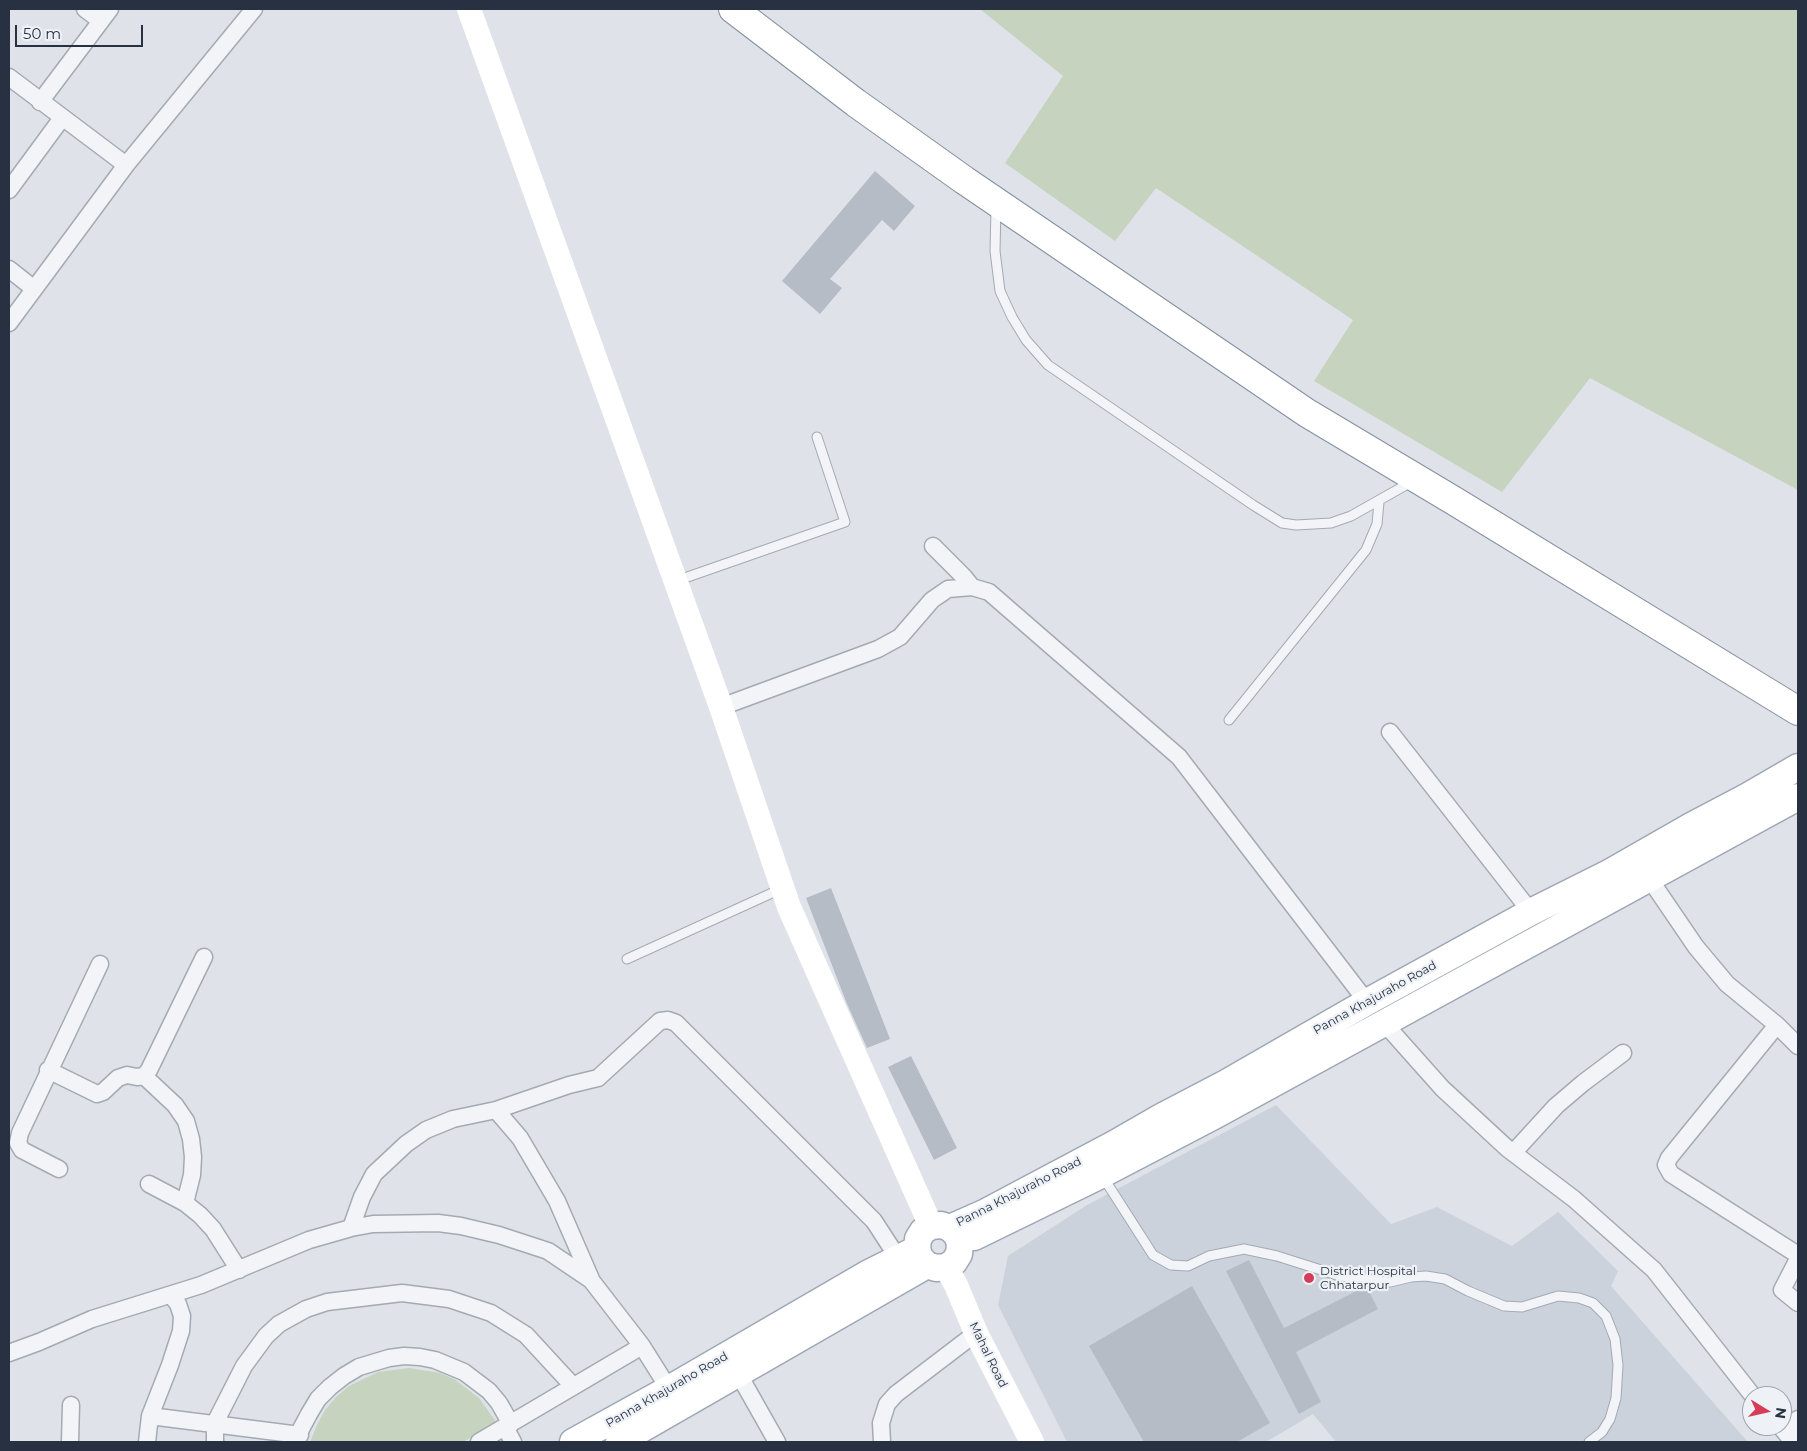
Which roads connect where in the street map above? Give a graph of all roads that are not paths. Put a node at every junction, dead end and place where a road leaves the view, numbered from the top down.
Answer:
1 (85, 9) edge
2 (254, 9) edge
3 (470, 9) edge
4 (733, 9) edge
5 (106, 15) edge
6 (9, 77) edge
7 (40, 102) junction
8 (62, 118) junction
9 (126, 165) junction
10 (9, 190) edge
11 (997, 202) junction
12 (9, 269) edge
13 (34, 288) junction
14 (9, 323) edge
15 (817, 437) dead end
16 (1418, 479) junction
17 (1379, 502) junction
18 (933, 546) dead end
19 (676, 581) junction
20 (972, 587) junction
21 (721, 707) junction
22 (1797, 712) edge
23 (1229, 720) dead end
24 (1390, 732) dead end
25 (1798, 767) edge
26 (1798, 797) edge
27 (1649, 878) junction
28 (783, 888) junction
29 (1532, 912) junction
30 (204, 957) dead end
31 (627, 959) dead end
32 (100, 964) dead end
33 (1367, 1002) junction
34 (1385, 1024) junction
35 (1777, 1025) junction
36 (1798, 1046) edge
37 (1623, 1053) dead end
38 (48, 1070) junction
39 (144, 1076) junction
40 (496, 1110) junction
41 (1513, 1153) junction
42 (58, 1169) dead end
43 (1101, 1175) junction
44 (149, 1184) dead end
45 (185, 1203) junction
46 (351, 1228) junction
47 (947, 1233) junction
48 (1798, 1257) edge
49 (922, 1260) junction
50 (239, 1270) junction
51 (591, 1280) junction
52 (171, 1295) junction
53 (1798, 1303) edge
54 (976, 1333) junction
55 (642, 1346) junction
56 (9, 1352) edge
57 (733, 1365) junction
58 (574, 1386) junction
59 (1744, 1386) edge
60 (669, 1390) junction
61 (71, 1405) dead end
62 (150, 1416) junction
63 (215, 1423) junction
64 (508, 1425) junction
65 (298, 1438) edge
66 (70, 1442) edge
67 (147, 1442) edge
68 (215, 1442) edge
69 (478, 1442) edge
70 (513, 1442) edge
71 (573, 1442) edge
72 (619, 1442) edge
73 (777, 1442) edge
74 (882, 1442) edge
75 (1032, 1442) edge
76 (1589, 1442) edge

1 - 5 street
2 - 9 street
3 - 19 main road
4 - 11 highway
5 - 7 street
6 - 7 street
7 - 8 street
8 - 9 street
8 - 10 street
9 - 13 street
11 - 16 highway
11 - 17 lane
12 - 13 street
13 - 14 street
15 - 19 lane
16 - 17 lane
16 - 22 highway
17 - 23 lane
18 - 20 street
19 - 21 main road
20 - 21 street
20 - 33 street
21 - 28 main road
24 - 29 street
25 - 29 main road, Panna Khajuraho Road
26 - 27 main road, Panna Khajuraho Road
27 - 34 main road, Panna Khajuraho Road
27 - 35 street
28 - 31 lane
28 - 47 main road
29 - 33 main road, Panna Khajuraho Road
30 - 39 street
32 - 38 street
33 - 47 main road, Panna Khajuraho Road
34 - 41 street
34 - 43 main road, Panna Khajuraho Road
35 - 36 street
35 - 48 street
37 - 41 street
38 - 39 street
38 - 42 street
39 - 45 street
40 - 46 street
40 - 49 street
40 - 51 street
41 - 59 street
43 - 47 main road, Panna Khajuraho Road
43 - 76 lane
44 - 45 street
45 - 50 street
46 - 50 street
46 - 51 street
47 - 49 main road, Panna Khajuraho Road
47 - 49 main road, Panna Khajuraho Road
48 - 53 street
49 - 54 main road, Mahal Road
49 - 57 main road, Panna Khajuraho Road
50 - 52 street
51 - 55 street
52 - 56 street
52 - 62 street
54 - 74 street
54 - 75 main road, Mahal Road
55 - 58 street
55 - 60 street
57 - 60 main road, Panna Khajuraho Road
57 - 72 main road, Panna Khajuraho Road
57 - 73 street
58 - 63 street
58 - 64 street
60 - 71 main road, Panna Khajuraho Road
61 - 66 street
62 - 63 street
62 - 67 street
63 - 65 street
63 - 68 street
64 - 65 street
64 - 69 street
64 - 70 street

